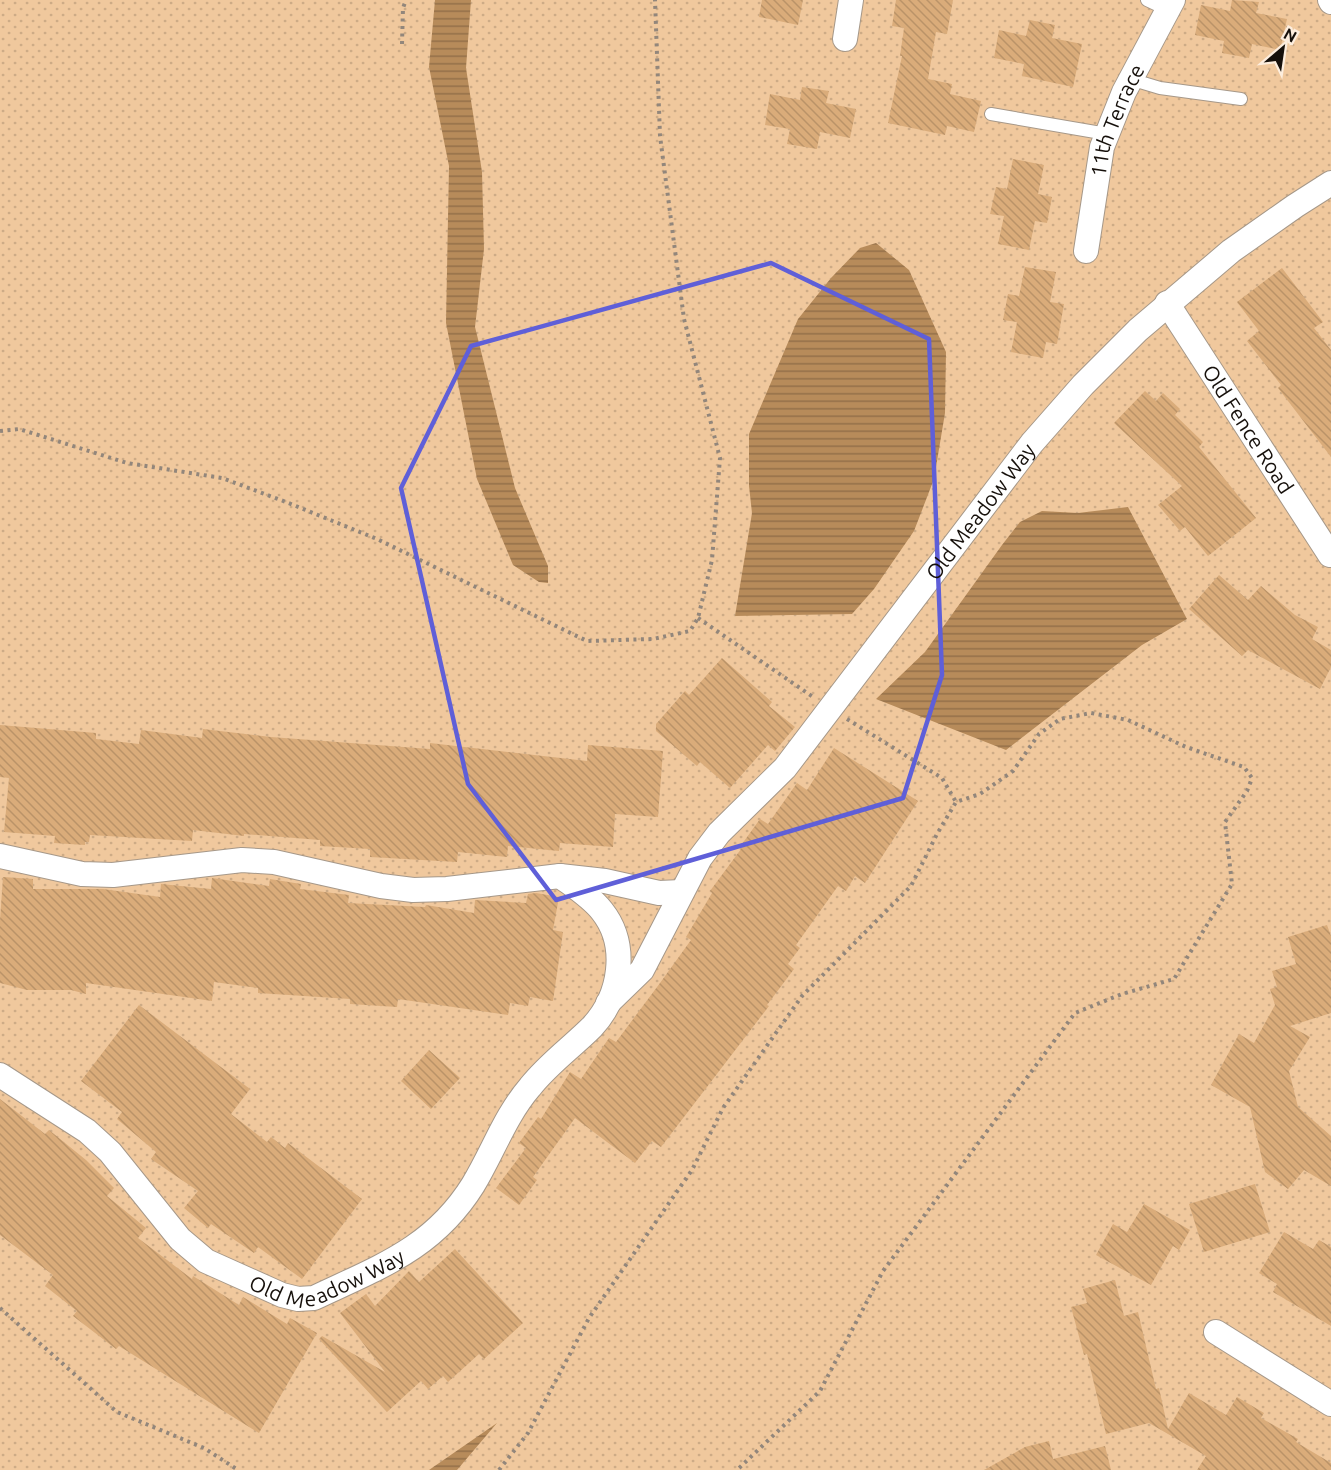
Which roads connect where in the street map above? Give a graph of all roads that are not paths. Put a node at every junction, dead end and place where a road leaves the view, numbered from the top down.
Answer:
1 (851, 0) edge
2 (1163, 3) edge
3 (845, 39) dead end
4 (1130, 79) junction
5 (1241, 99) dead end
6 (991, 114) dead end
7 (1107, 134) junction
8 (1331, 183) edge
9 (1086, 250) dead end
10 (1167, 303) junction
11 (1330, 555) edge
12 (0, 856) edge
13 (560, 876) junction
14 (682, 892) junction
15 (608, 1003) junction
16 (0, 1075) edge
17 (1216, 1332) dead end
18 (1331, 1404) edge

1 - 3 street
2 - 4 street, 11th Terrace
4 - 5 lane
4 - 7 street, 11th Terrace
6 - 7 lane
7 - 9 street, 11th Terrace
8 - 10 street, Old Meadow Way
10 - 11 street, Old Fence Road
10 - 14 street, Old Meadow Way
12 - 13 street
13 - 14 street
13 - 15 street, Old Meadow Way
14 - 15 street, Old Meadow Way
15 - 16 street, Old Meadow Way
17 - 18 street

